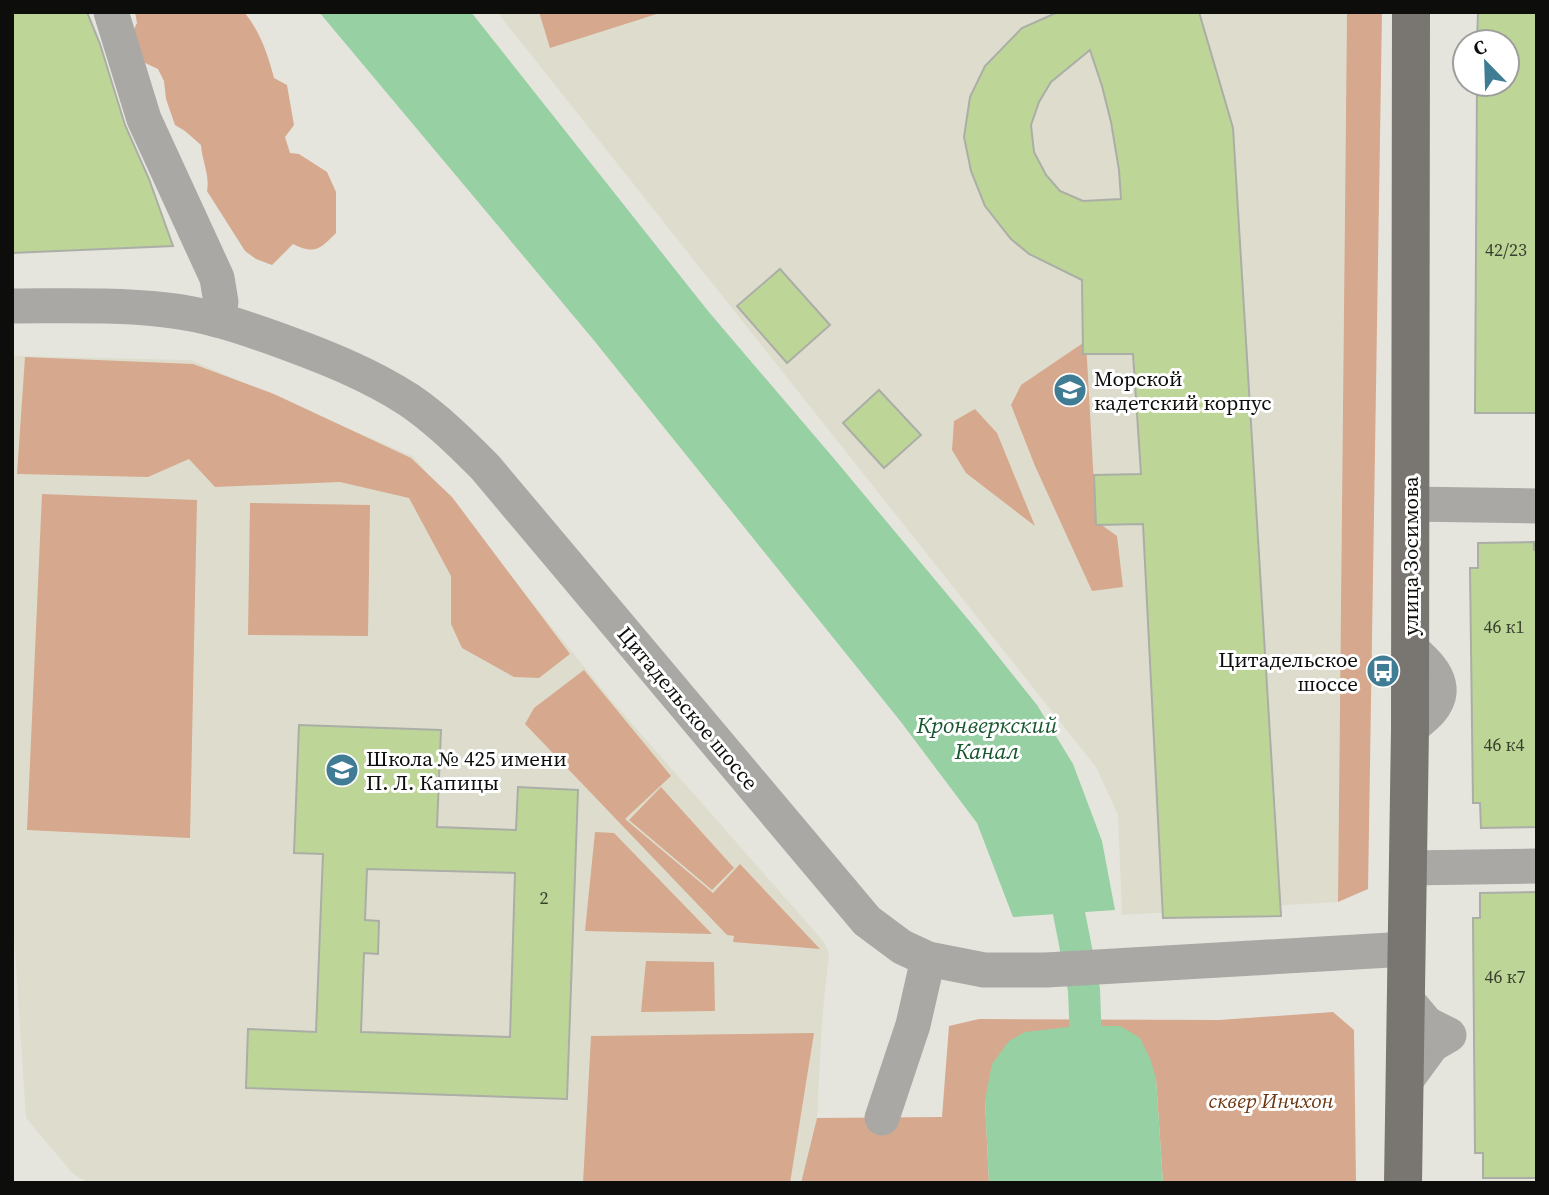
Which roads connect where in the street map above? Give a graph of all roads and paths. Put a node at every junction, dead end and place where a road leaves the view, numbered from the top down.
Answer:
1 (111, 12) edge
2 (1411, 12) edge
3 (12, 306) edge
4 (217, 320) junction
5 (1410, 504) junction
6 (1537, 506) edge
7 (1537, 866) edge
8 (1408, 868) junction
9 (1407, 949) junction
10 (928, 959) junction
11 (881, 1118) dead end
12 (1403, 1183) edge

1 - 4 street
2 - 5 main road, улица Зосимова
3 - 4 street, Цитадельское шоссе
4 - 10 street, Цитадельское шоссе
5 - 6 street
5 - 8 main road, улица Зосимова
7 - 8 street
8 - 9 main road, улица Зосимова
9 - 10 street, Цитадельское шоссе
9 - 12 main road, улица Зосимова
10 - 11 street

